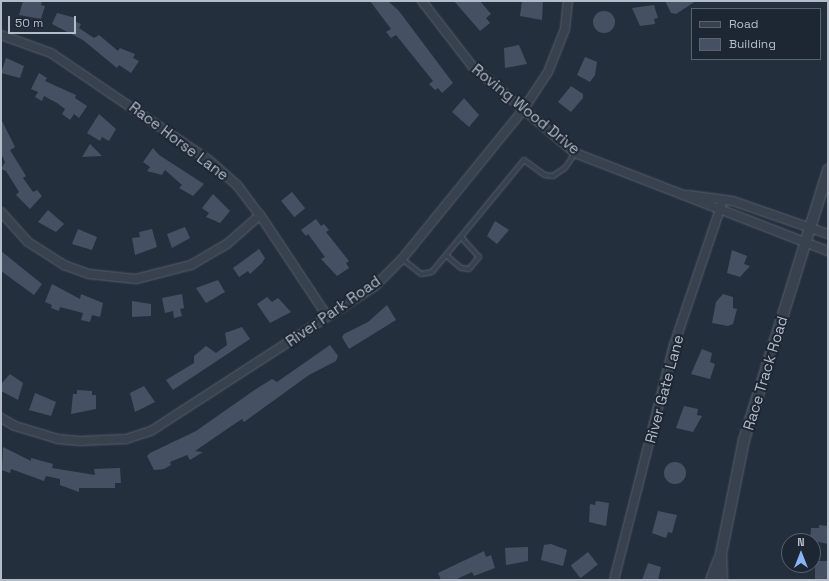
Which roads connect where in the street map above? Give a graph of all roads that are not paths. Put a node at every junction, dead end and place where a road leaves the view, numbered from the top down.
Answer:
1 (422, 1) edge
2 (568, 1) edge
3 (1, 35) edge
4 (523, 110) junction
5 (575, 153) junction
6 (828, 170) edge
7 (678, 193) junction
8 (723, 200) junction
9 (720, 211) junction
10 (1, 212) edge
11 (260, 215) junction
12 (810, 227) junction
13 (828, 234) edge
14 (462, 238) junction
15 (805, 244) junction
16 (828, 251) edge
17 (447, 256) junction
18 (402, 259) junction
19 (327, 316) junction
20 (1, 418) edge
21 (721, 554) junction
22 (614, 580) edge
23 (711, 580) edge
24 (722, 580) edge

1 - 4 street, Roving Wood Drive
2 - 4 street, River Park Road
3 - 11 street, Race Horse Lane
4 - 5 street, Roving Wood Drive
4 - 18 street, River Park Road
5 - 7 street, Roving Wood Drive
5 - 14 lane
6 - 12 street, Race Track Road
7 - 8 street, Roving Wood Drive
7 - 9 street, Roving Wood Drive
8 - 9 street, River Gate Lane
8 - 12 street, Roving Wood Drive
9 - 15 street, Roving Wood Drive
9 - 22 street, River Gate Lane
10 - 11 street
11 - 19 street, Race Horse Lane
12 - 13 street, Roving Wood Drive
12 - 15 street, Race Track Road
14 - 17 lane
14 - 17 lane
15 - 16 street, Roving Wood Drive
15 - 21 street, Race Track Road
17 - 18 lane
18 - 19 street, River Park Road
19 - 20 street, River Park Road
21 - 23 street
21 - 24 street, Race Track Road

